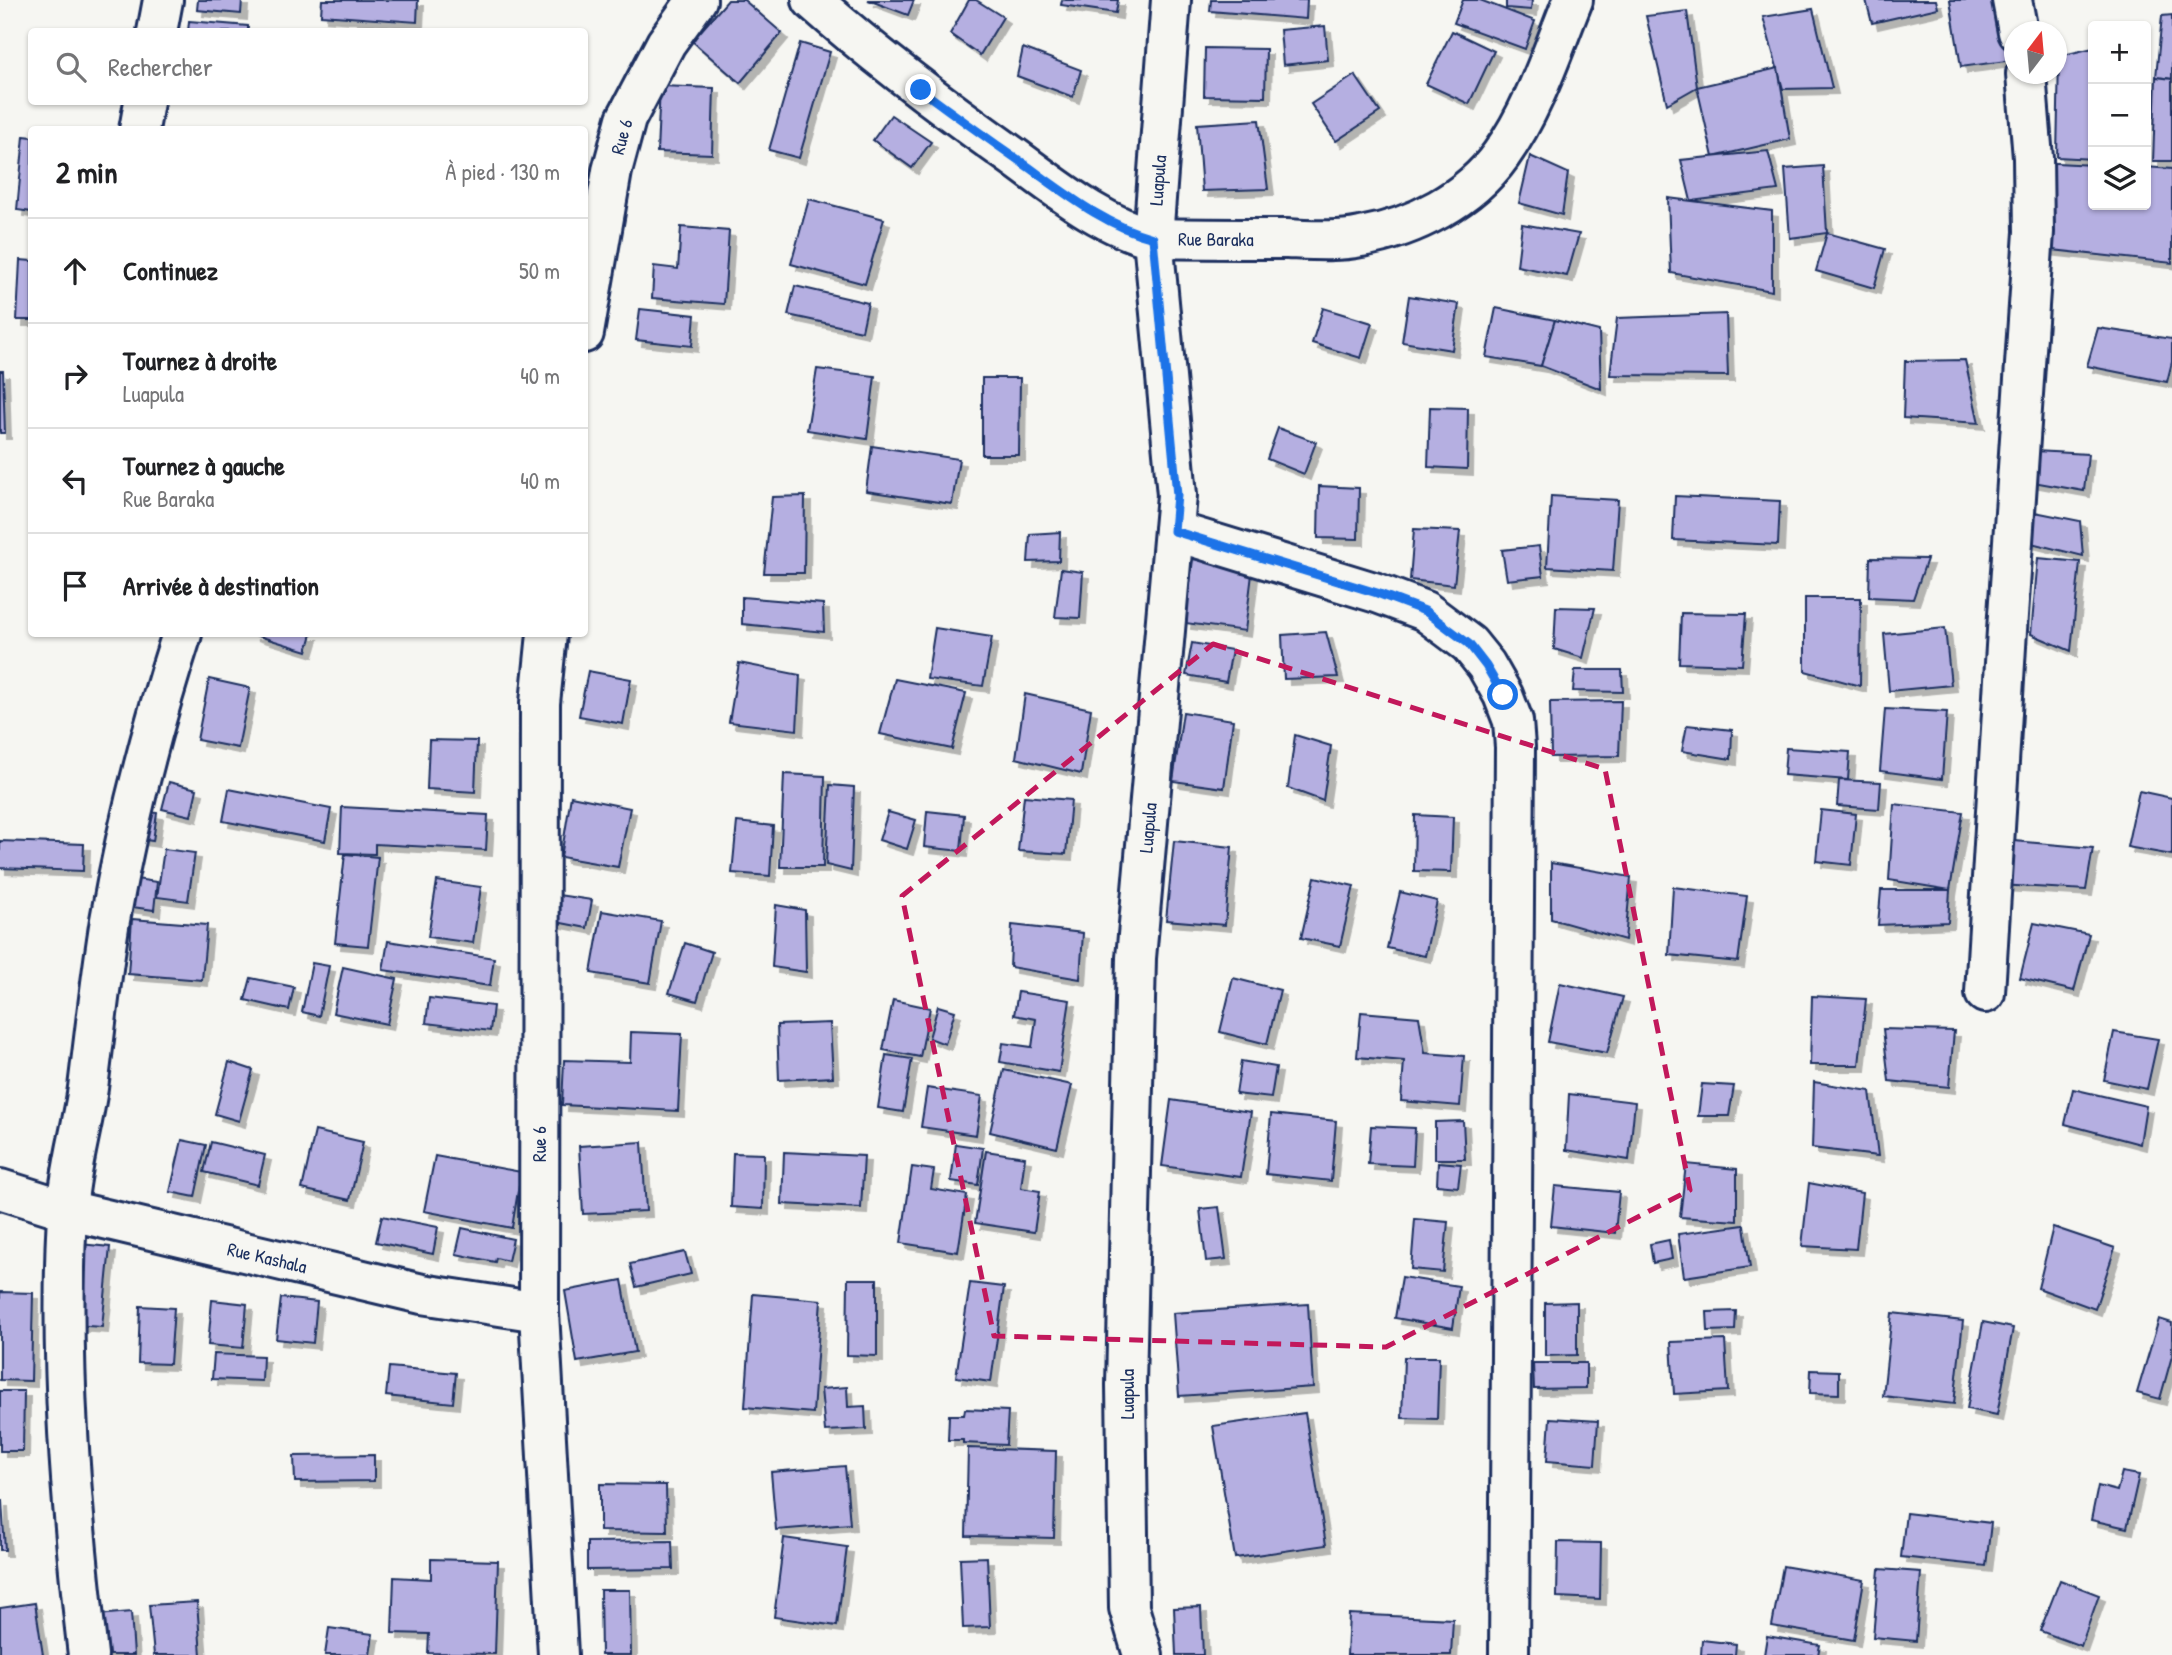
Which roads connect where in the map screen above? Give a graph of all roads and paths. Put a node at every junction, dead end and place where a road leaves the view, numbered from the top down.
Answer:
1 (163, 0) edge
2 (697, 0) edge
3 (812, 0) edge
4 (1171, 0) edge
5 (1573, 0) edge
6 (2012, 0) edge
7 (2016, 21) edge
8 (158, 28) edge
9 (2027, 84) edge
10 (143, 105) edge
11 (140, 126) edge
12 (1153, 238) junction
13 (588, 310) edge
14 (1174, 531) junction
15 (181, 637) edge
16 (547, 637) edge
17 (1985, 993) dead end
18 (0, 1189) edge
19 (67, 1210) junction
20 (539, 1312) junction
21 (88, 1655) edge
22 (558, 1655) edge
23 (1143, 1655) edge
24 (1509, 1655) edge

1 - 8 street
2 - 13 street, Rue 6
3 - 12 street, Rue Baraka
4 - 12 street, Luapula
5 - 12 street, Rue Baraka
6 - 7 street
9 - 17 street
10 - 11 street
12 - 14 street, Luapula
14 - 23 street, Luapula
14 - 24 street
15 - 19 street
16 - 20 street, Rue 6
18 - 19 street, Rue Kashala
19 - 20 street, Rue Kashala
19 - 21 street
20 - 22 street, Rue 6

